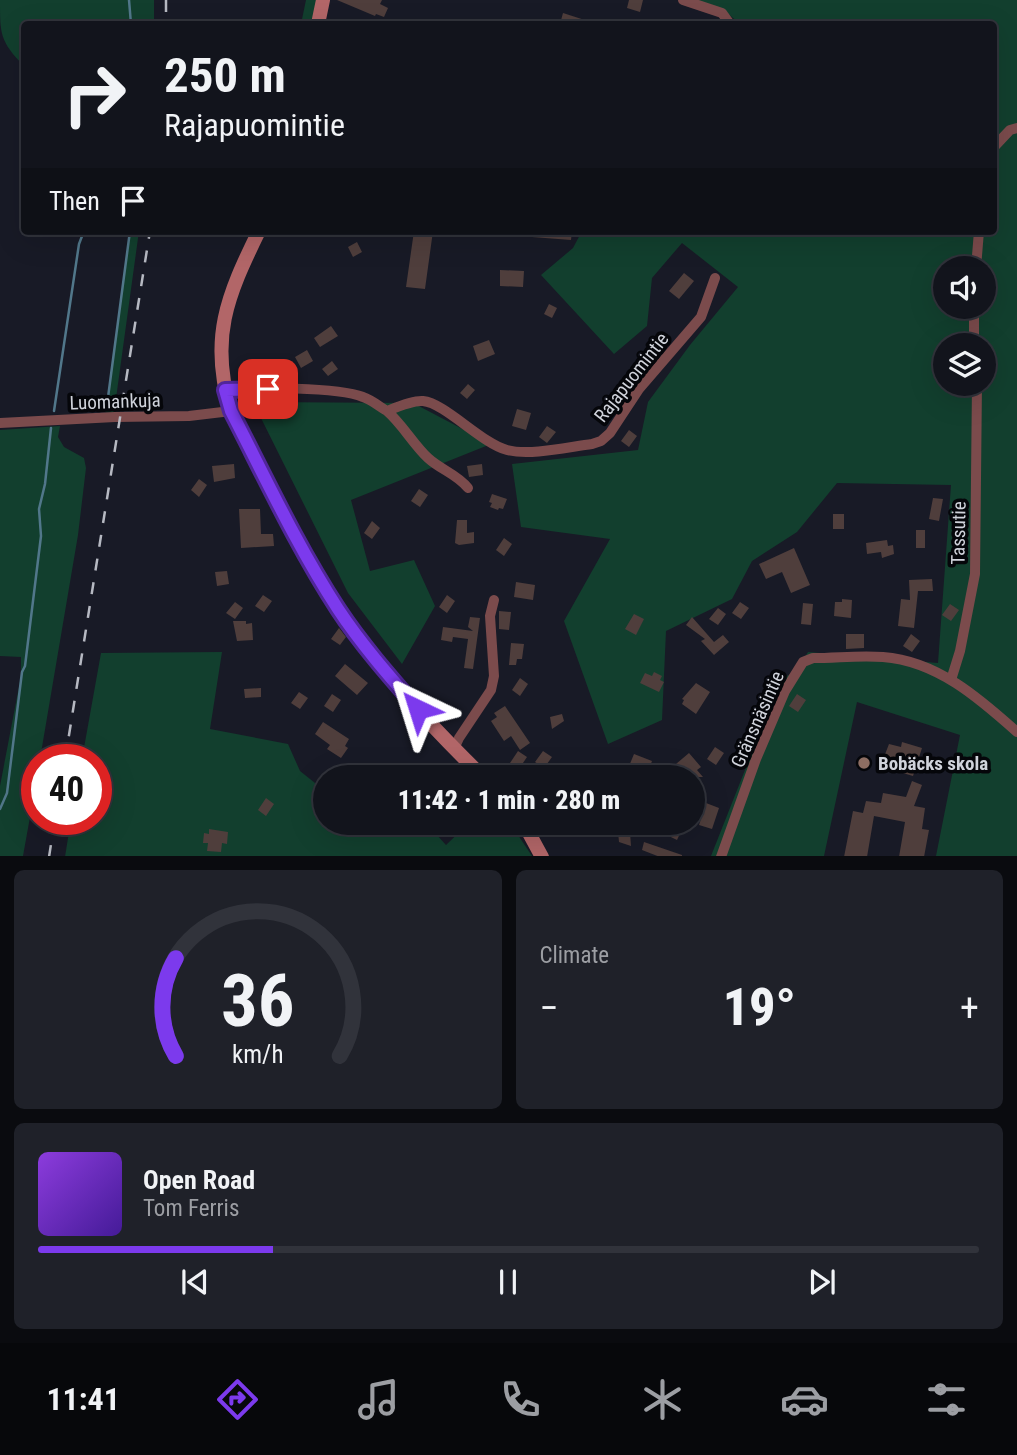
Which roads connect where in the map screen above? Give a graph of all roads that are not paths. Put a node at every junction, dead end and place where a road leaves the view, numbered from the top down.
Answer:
1 (323, 0) edge
2 (683, 0) edge
3 (319, 21) edge
4 (728, 21) edge
5 (1017, 128) edge
6 (997, 144) edge
7 (257, 235) edge
8 (979, 235) edge
9 (977, 256) edge
10 (715, 278) dead end
11 (225, 390) junction
12 (977, 396) edge
13 (231, 411) junction
14 (387, 411) junction
15 (0, 423) edge
16 (468, 488) dead end
17 (494, 600) dead end
18 (951, 680) junction
19 (1017, 732) edge
20 (454, 749) junction
21 (471, 765) edge
22 (530, 835) edge
23 (542, 856) edge
24 (721, 856) edge

1 - 3 street
2 - 4 street
5 - 6 street
7 - 11 street
8 - 9 street
10 - 14 street, Rajapuomintie
11 - 13 street
11 - 14 street
12 - 18 street, Tassutie
13 - 15 street, Luomankuja
13 - 20 street
14 - 16 street
17 - 20 street
18 - 19 street, Gränsnäsintie
18 - 24 street, Gränsnäsintie
20 - 21 street
22 - 23 street

